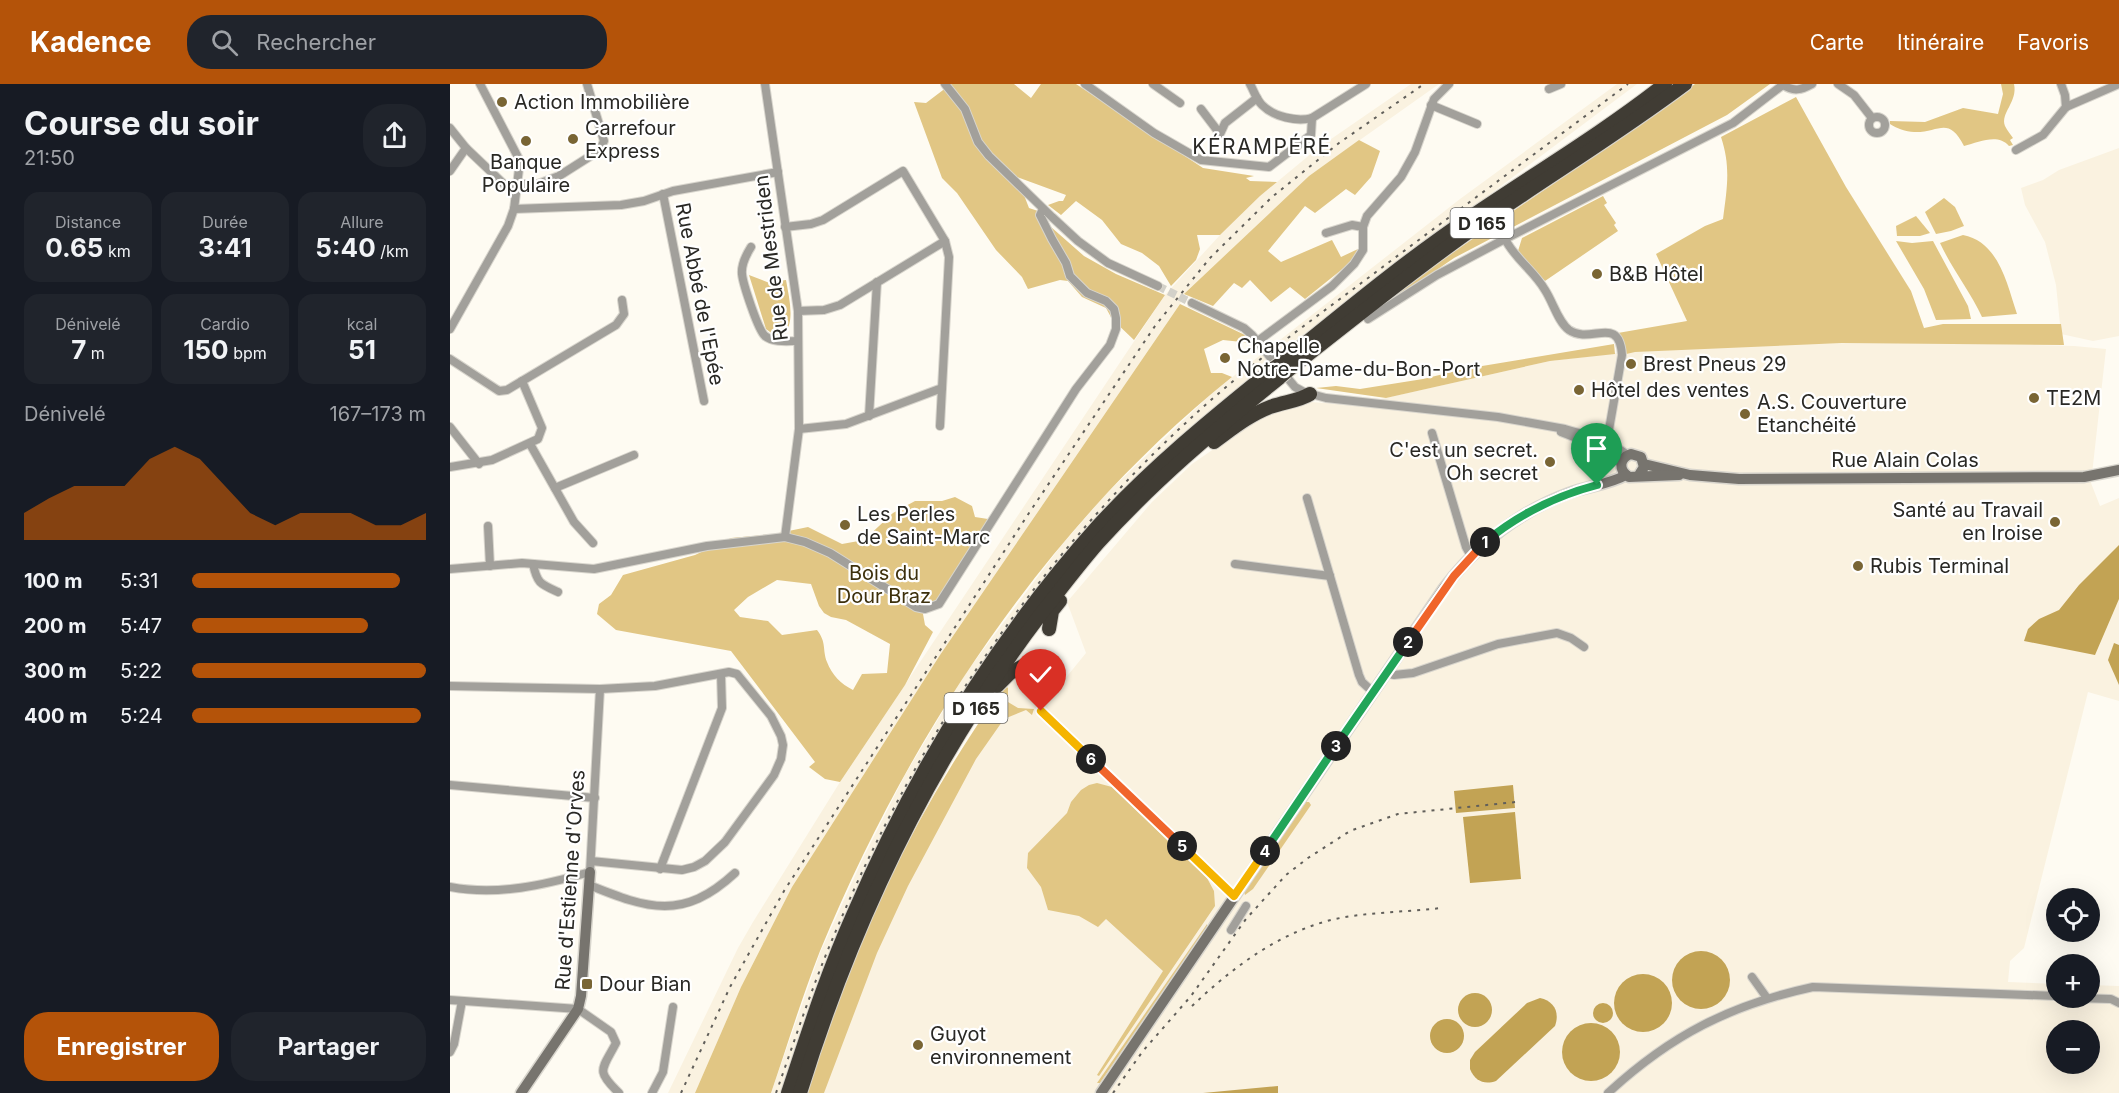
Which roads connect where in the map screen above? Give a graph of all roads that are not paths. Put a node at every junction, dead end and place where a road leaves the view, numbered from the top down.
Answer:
1 (480, 84) edge
2 (587, 84) edge
3 (765, 84) edge
4 (945, 84) edge
5 (1085, 84) edge
6 (1153, 84) edge
7 (1250, 84) edge
8 (1366, 84) edge
9 (1449, 84) edge
10 (1560, 84) edge
11 (1665, 84) edge
12 (1685, 84) edge
13 (1812, 84) edge
14 (1838, 84) edge
15 (2061, 84) edge
16 (1783, 85) edge
17 (2118, 86) edge
18 (1549, 89) dead end
19 (1257, 98) junction
20 (1180, 103) dead end
21 (1431, 105) junction
22 (2066, 107) junction
23 (1201, 109) dead end
24 (1312, 118) junction
25 (1872, 118) dead end
26 (1477, 124) dead end
27 (450, 128) edge
28 (466, 148) junction
29 (2016, 150) dead end
30 (450, 171) edge
31 (778, 172) junction
32 (516, 188) junction
33 (663, 194) junction
34 (1043, 208) junction
35 (514, 210) junction
36 (785, 227) junction
37 (1363, 227) junction
38 (1326, 233) dead end
39 (1505, 239) junction
40 (945, 241) junction
41 (752, 247) dead end
42 (877, 282) junction
43 (1158, 286) tunnel mouth
44 (622, 300) dead end
45 (1192, 303) tunnel mouth
46 (798, 311) junction
47 (1368, 320) dead end
48 (450, 329) edge
49 (798, 341) junction
50 (1258, 341) junction
51 (450, 359) edge
52 (1281, 373) junction
53 (522, 381) junction
54 (942, 388) junction
55 (1310, 394) junction
56 (704, 401) dead end
57 (869, 416) junction
58 (940, 426) dead end
59 (450, 427) edge
60 (1548, 427) junction
61 (799, 429) junction
62 (1432, 433) dead end
63 (1607, 441) junction
64 (530, 444) junction
65 (634, 455) dead end
66 (479, 464) junction
67 (1644, 464) junction
68 (1624, 465) junction
69 (450, 467) edge
70 (2119, 470) edge
71 (1639, 475) junction
72 (1690, 475) junction
73 (555, 488) junction
74 (1307, 498) dead end
75 (1129, 510) junction
76 (488, 526) dead end
77 (785, 537) junction
78 (593, 543) dead end
79 (1471, 556) junction
80 (532, 564) junction
81 (1235, 564) dead end
82 (490, 566) junction
83 (450, 569) edge
84 (1330, 576) junction
85 (558, 592) dead end
86 (1049, 629) dead end
87 (1584, 647) dead end
88 (1025, 665) dead end
89 (1386, 673) junction
90 (721, 674) junction
91 (450, 686) edge
92 (600, 689) junction
93 (1373, 692) junction
94 (977, 707) junction
95 (1041, 711) dead end
96 (450, 786) edge
97 (595, 798) junction
98 (591, 861) junction
99 (660, 869) junction
100 (590, 872) junction
101 (735, 873) dead end
102 (590, 885) junction
103 (450, 887) edge
104 (1234, 896) junction
105 (1246, 906) dead end
106 (1231, 930) dead end
107 (1752, 977) dead end
108 (2046, 996) edge
109 (1767, 998) junction
110 (2100, 999) edge
111 (450, 1000) edge
112 (462, 1001) junction
113 (2119, 1003) edge
114 (673, 1007) dead end
115 (578, 1009) junction
116 (450, 1052) edge
117 (521, 1093) edge
118 (619, 1093) edge
119 (651, 1093) edge
120 (788, 1093) edge
121 (800, 1093) edge
122 (1101, 1093) edge
123 (1608, 1093) edge

1 - 32 street
2 - 32 street
3 - 31 street, Rue de Mestriden
4 - 34 street
5 - 24 street
6 - 20 street
7 - 19 street
8 - 24 street
9 - 21 street
10 - 18 street
11 - 52 highway, D 165
12 - 52 highway, D 165
13 - 16 street
14 - 25 street
15 - 22 street
16 - 39 street
17 - 22 street
19 - 23 street
19 - 24 street
21 - 26 street
21 - 37 street
22 - 29 street
27 - 28 street
28 - 30 street
28 - 32 street
31 - 33 street
31 - 36 street, Rue de Mestriden
32 - 35 street
33 - 35 street
33 - 56 street, Rue Abbé de l'Epée
34 - 43 street
34 - 77 street
35 - 48 street
36 - 40 street
36 - 46 street, Rue de Mestriden
37 - 38 street
37 - 50 street
39 - 47 street
39 - 63 street
40 - 42 street
40 - 54 street
41 - 49 street
42 - 46 street
42 - 57 street
44 - 53 street
45 - 50 street
46 - 49 street, Rue de Mestriden
49 - 61 street, Rue de Mestriden
50 - 52 street
51 - 53 street
52 - 55 street
52 - 75 highway, D 165
52 - 120 highway, D 165
53 - 64 street
54 - 57 street
54 - 58 street
55 - 60 street
55 - 75 highway
57 - 61 street
59 - 66 street
60 - 63 street
60 - 68 street
61 - 77 street, Rue de Mestriden
62 - 79 street
63 - 68 street
64 - 66 street
64 - 73 street
65 - 73 street
66 - 69 street
67 - 68 street, Rue Alain Colas
67 - 71 street
67 - 72 street, Rue Alain Colas
68 - 71 street, Rue Alain Colas
68 - 79 street
70 - 72 street, Rue Alain Colas
71 - 72 street, Rue Alain Colas
73 - 78 street
74 - 84 street
75 - 86 highway
75 - 94 highway, D 165
76 - 82 street
77 - 80 street
79 - 89 street
80 - 82 street
80 - 85 street
81 - 84 street
82 - 83 street
84 - 93 street
87 - 89 street
88 - 94 highway
89 - 93 street
90 - 92 street
90 - 99 street
90 - 99 street
91 - 92 street
92 - 97 street, Rue d'Estienne d'Orves
93 - 104 street
94 - 121 highway, D 165
95 - 104 street
96 - 97 street
97 - 98 street, Rue d'Estienne d'Orves
98 - 99 street
98 - 100 street, Rue d'Estienne d'Orves
100 - 102 street, Rue d'Estienne d'Orves
100 - 103 street
101 - 102 street
102 - 115 street, Rue d'Estienne d'Orves
104 - 122 street
105 - 106 street
107 - 109 street
108 - 109 street
109 - 123 street
110 - 113 street
111 - 112 street
112 - 115 street
112 - 116 street
114 - 119 street
115 - 117 street, Rue d'Estienne d'Orves
115 - 118 street

